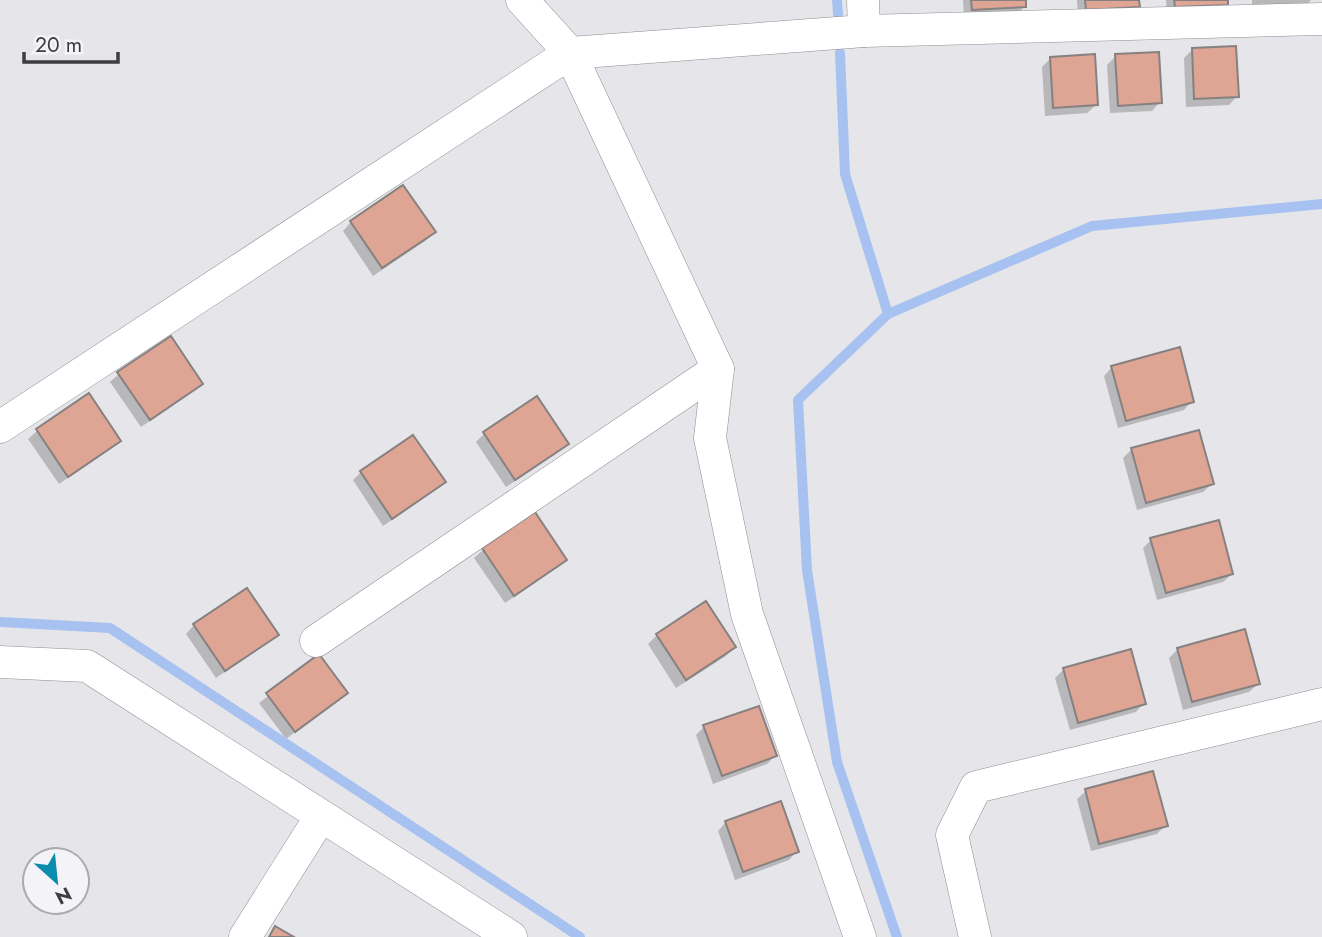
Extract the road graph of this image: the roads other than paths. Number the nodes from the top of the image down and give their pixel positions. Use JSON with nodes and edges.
{"nodes":[{"id":1,"x":522,"y":0,"type":"edge"},
{"id":2,"x":863,"y":0,"type":"edge"},
{"id":3,"x":1322,"y":19,"type":"edge"},
{"id":4,"x":864,"y":32,"type":"junction"},
{"id":5,"x":570,"y":52,"type":"junction"},
{"id":6,"x":718,"y":369,"type":"junction"},
{"id":7,"x":0,"y":427,"type":"edge"},
{"id":8,"x":316,"y":642,"type":"dead end"},
{"id":9,"x":0,"y":662,"type":"edge"},
{"id":10,"x":1322,"y":704,"type":"edge"},
{"id":11,"x":321,"y":816,"type":"junction"},
{"id":12,"x":245,"y":937,"type":"edge"},
{"id":13,"x":511,"y":937,"type":"edge"},
{"id":14,"x":860,"y":937,"type":"edge"},
{"id":15,"x":975,"y":937,"type":"edge"}],
"edges":[{"from":1,"to":5,"type":"street"},
{"from":2,"to":4,"type":"street"},
{"from":3,"to":4,"type":"street"},
{"from":4,"to":5,"type":"street"},
{"from":5,"to":6,"type":"street"},
{"from":5,"to":7,"type":"street"},
{"from":6,"to":8,"type":"street"},
{"from":6,"to":14,"type":"street"},
{"from":9,"to":11,"type":"street"},
{"from":10,"to":15,"type":"street"},
{"from":11,"to":12,"type":"street"},
{"from":11,"to":13,"type":"street"}]}
